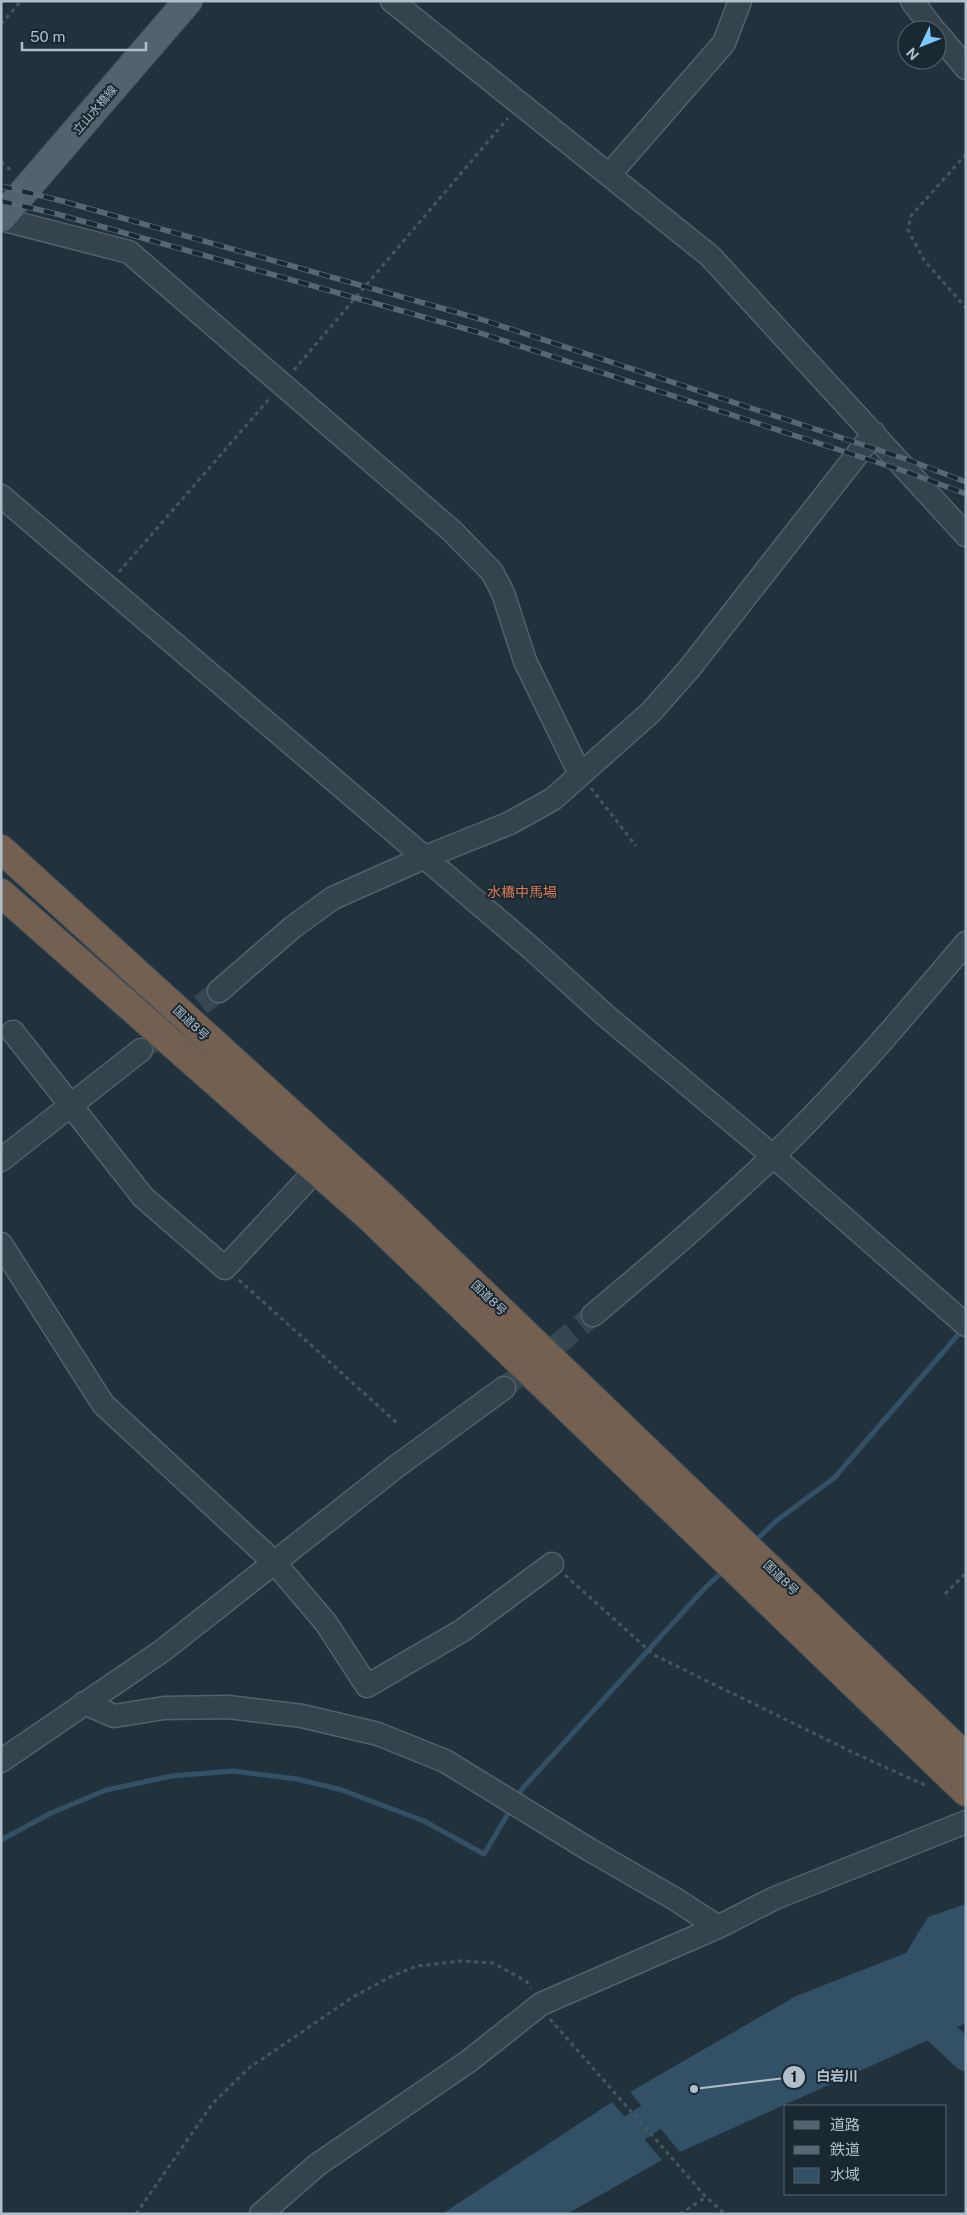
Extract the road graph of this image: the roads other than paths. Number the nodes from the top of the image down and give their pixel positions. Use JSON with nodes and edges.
{"nodes":[{"id":1,"x":188,"y":1,"type":"edge"},
{"id":2,"x":392,"y":1,"type":"edge"},
{"id":3,"x":740,"y":1,"type":"edge"},
{"id":4,"x":912,"y":1,"type":"edge"},
{"id":5,"x":926,"y":20,"type":"edge"},
{"id":6,"x":947,"y":45,"type":"edge"},
{"id":7,"x":966,"y":68,"type":"edge"},
{"id":8,"x":610,"y":175,"type":"junction"},
{"id":9,"x":1,"y":218,"type":"edge"},
{"id":10,"x":874,"y":433,"type":"junction"},
{"id":11,"x":1,"y":496,"type":"edge"},
{"id":12,"x":966,"y":534,"type":"edge"},
{"id":13,"x":580,"y":774,"type":"junction"},
{"id":14,"x":1,"y":849,"type":"edge"},
{"id":15,"x":423,"y":858,"type":"junction"},
{"id":16,"x":1,"y":893,"type":"edge"},
{"id":17,"x":966,"y":943,"type":"edge"},
{"id":18,"x":219,"y":991,"type":"tunnel mouth"},
{"id":19,"x":13,"y":1032,"type":"dead end"},
{"id":20,"x":141,"y":1050,"type":"tunnel mouth"},
{"id":21,"x":72,"y":1106,"type":"junction"},
{"id":22,"x":773,"y":1156,"type":"junction"},
{"id":23,"x":1,"y":1160,"type":"edge"},
{"id":24,"x":316,"y":1170,"type":"junction"},
{"id":25,"x":1,"y":1244,"type":"edge"},
{"id":26,"x":593,"y":1315,"type":"tunnel mouth"},
{"id":27,"x":966,"y":1325,"type":"edge"},
{"id":28,"x":504,"y":1388,"type":"tunnel mouth"},
{"id":29,"x":276,"y":1563,"type":"junction"},
{"id":30,"x":552,"y":1564,"type":"road end"},
{"id":31,"x":84,"y":1704,"type":"junction"},
{"id":32,"x":1,"y":1761,"type":"edge"},
{"id":33,"x":959,"y":1774,"type":"edge"},
{"id":34,"x":966,"y":1822,"type":"edge"},
{"id":35,"x":718,"y":1927,"type":"junction"},
{"id":36,"x":261,"y":2214,"type":"edge"}],
"edges":[{"from":1,"to":9,"type":"main road","name":"立山水橋線"},
{"from":2,"to":8,"type":"street"},
{"from":3,"to":8,"type":"street"},
{"from":4,"to":5,"type":"street"},
{"from":6,"to":7,"type":"street"},
{"from":8,"to":10,"type":"street"},
{"from":9,"to":13,"type":"street"},
{"from":10,"to":12,"type":"street"},
{"from":10,"to":13,"type":"street"},
{"from":11,"to":15,"type":"street"},
{"from":13,"to":15,"type":"street"},
{"from":14,"to":33,"type":"highway","name":"国道8号"},
{"from":15,"to":18,"type":"street"},
{"from":15,"to":22,"type":"street"},
{"from":16,"to":24,"type":"highway","name":"国道8号"},
{"from":17,"to":22,"type":"street"},
{"from":19,"to":21,"type":"street"},
{"from":20,"to":21,"type":"street"},
{"from":21,"to":23,"type":"street"},
{"from":21,"to":24,"type":"street"},
{"from":22,"to":26,"type":"street"},
{"from":22,"to":27,"type":"street"},
{"from":24,"to":33,"type":"highway","name":"国道8号"},
{"from":25,"to":29,"type":"street"},
{"from":28,"to":29,"type":"street"},
{"from":29,"to":30,"type":"street"},
{"from":29,"to":31,"type":"street"},
{"from":31,"to":32,"type":"street"},
{"from":31,"to":35,"type":"street"},
{"from":34,"to":35,"type":"street"},
{"from":35,"to":36,"type":"street"}]}
